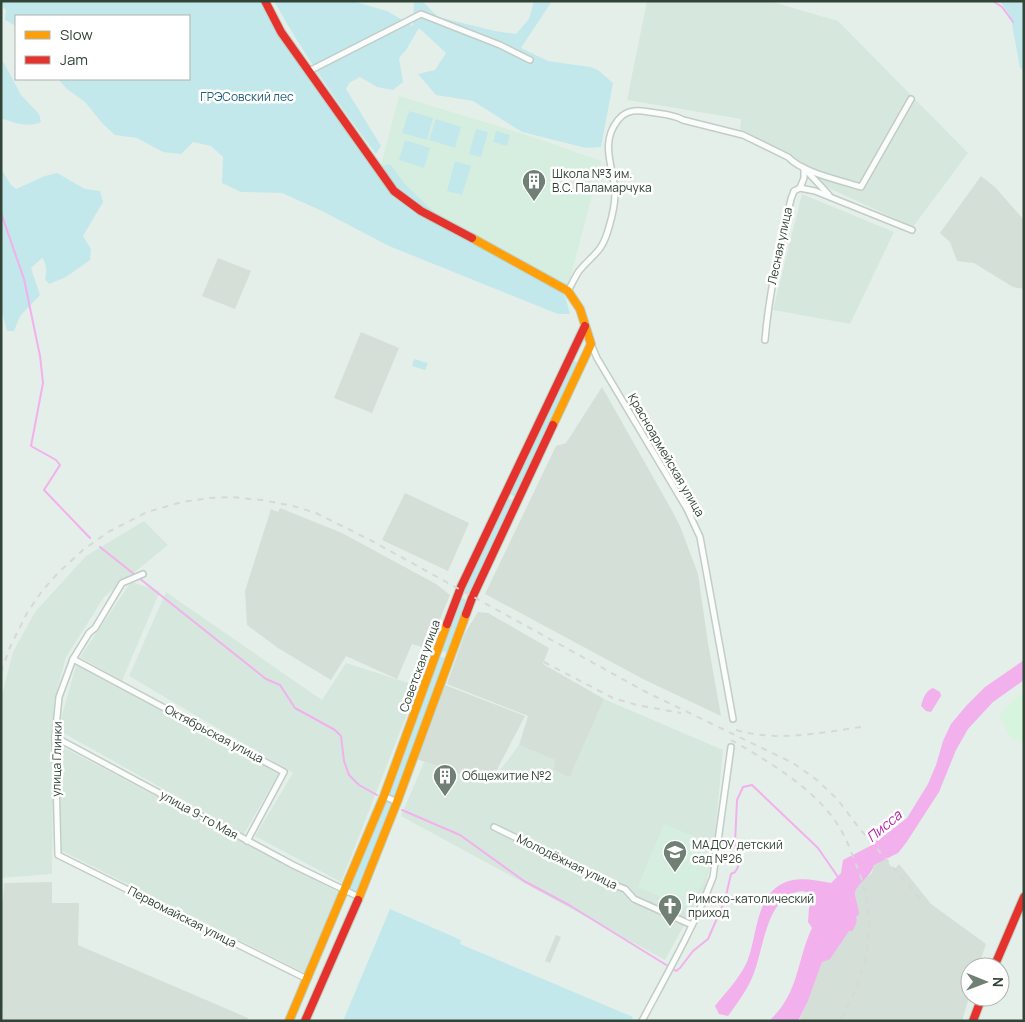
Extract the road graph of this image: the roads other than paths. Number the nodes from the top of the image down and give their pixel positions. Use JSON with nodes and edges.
{"nodes":[{"id":1,"x":265,"y":1,"type":"edge"},
{"id":2,"x":530,"y":60,"type":"dead end"},
{"id":3,"x":309,"y":71,"type":"junction"},
{"id":4,"x":911,"y":100,"type":"dead end"},
{"id":5,"x":804,"y":168,"type":"junction"},
{"id":6,"x":800,"y":188,"type":"junction"},
{"id":7,"x":831,"y":197,"type":"junction"},
{"id":8,"x":912,"y":230,"type":"dead end"},
{"id":9,"x":568,"y":291,"type":"junction"},
{"id":10,"x":585,"y":326,"type":"junction"},
{"id":11,"x":765,"y":340,"type":"dead end"},
{"id":12,"x":591,"y":344,"type":"junction"},
{"id":13,"x":144,"y":574,"type":"dead end"},
{"id":14,"x":437,"y":653,"type":"junction"},
{"id":15,"x":450,"y":657,"type":"junction"},
{"id":16,"x":73,"y":659,"type":"junction"},
{"id":17,"x":733,"y":719,"type":"dead end"},
{"id":18,"x":55,"y":737,"type":"junction"},
{"id":19,"x":731,"y":747,"type":"dead end"},
{"id":20,"x":384,"y":796,"type":"junction"},
{"id":21,"x":397,"y":802,"type":"junction"},
{"id":22,"x":494,"y":827,"type":"dead end"},
{"id":23,"x":247,"y":841,"type":"junction"},
{"id":24,"x":58,"y":854,"type":"joint"},
{"id":25,"x":345,"y":890,"type":"junction"},
{"id":26,"x":359,"y":897,"type":"junction"},
{"id":27,"x":1024,"y":898,"type":"edge"},
{"id":28,"x":692,"y":926,"type":"junction"},
{"id":29,"x":998,"y":957,"type":"edge"},
{"id":30,"x":307,"y":979,"type":"junction"},
{"id":31,"x":978,"y":1007,"type":"edge"},
{"id":32,"x":289,"y":1021,"type":"edge"},
{"id":33,"x":305,"y":1021,"type":"edge"},
{"id":34,"x":642,"y":1021,"type":"edge"},
{"id":35,"x":973,"y":1021,"type":"edge"}],
"edges":[{"from":1,"to":3,"type":"main road"},
{"from":2,"to":3,"type":"street"},
{"from":3,"to":9,"type":"main road"},
{"from":4,"to":5,"type":"street"},
{"from":5,"to":6,"type":"street","name":"Лесная улица"},
{"from":5,"to":7,"type":"street"},
{"from":5,"to":9,"type":"street"},
{"from":6,"to":7,"type":"street"},
{"from":6,"to":11,"type":"street","name":"Лесная улица"},
{"from":7,"to":8,"type":"street"},
{"from":9,"to":10,"type":"main road","name":"Красноармейская улица"},
{"from":10,"to":12,"type":"main road","name":"Красноармейская улица"},
{"from":10,"to":14,"type":"main road","name":"Советская улица"},
{"from":12,"to":15,"type":"main road","name":"Советская улица"},
{"from":12,"to":17,"type":"street","name":"Красноармейская улица"},
{"from":13,"to":16,"type":"street","name":"улица Глинки"},
{"from":14,"to":15,"type":"street"},
{"from":14,"to":20,"type":"main road","name":"Советская улица"},
{"from":15,"to":21,"type":"main road","name":"Советская улица"},
{"from":16,"to":18,"type":"street","name":"улица Глинки"},
{"from":16,"to":23,"type":"street","name":"Октябрьская улица"},
{"from":18,"to":23,"type":"street","name":"улица 9-го Мая"},
{"from":18,"to":24,"type":"street","name":"улица Глинки"},
{"from":19,"to":28,"type":"street"},
{"from":20,"to":21,"type":"street"},
{"from":20,"to":25,"type":"main road","name":"Советская улица"},
{"from":21,"to":26,"type":"main road","name":"Советская улица"},
{"from":22,"to":28,"type":"street","name":"Молодёжная улица"},
{"from":23,"to":25,"type":"street","name":"улица 9-го Мая"},
{"from":24,"to":30,"type":"street","name":"Первомайская улица"},
{"from":25,"to":26,"type":"street","name":"улица 9-го Мая"},
{"from":25,"to":30,"type":"main road","name":"Советская улица"},
{"from":26,"to":33,"type":"main road","name":"Советская улица"},
{"from":27,"to":29,"type":"main road"},
{"from":28,"to":34,"type":"street"},
{"from":30,"to":32,"type":"main road","name":"Советская улица"},
{"from":31,"to":35,"type":"main road"}]}
